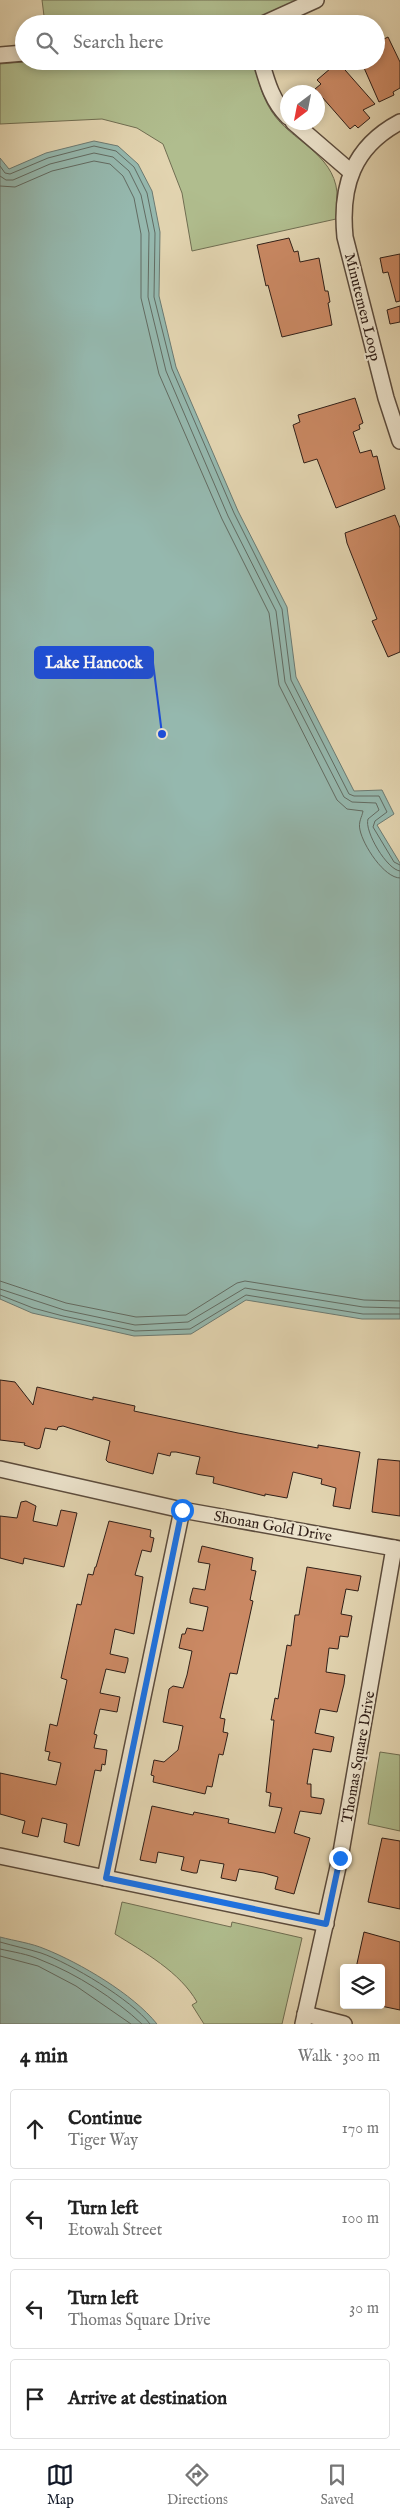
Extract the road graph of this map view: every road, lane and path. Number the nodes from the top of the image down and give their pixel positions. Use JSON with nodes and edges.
{"nodes":[{"id":1,"x":316,"y":0,"type":"edge"},
{"id":2,"x":283,"y":15,"type":"edge"},
{"id":3,"x":15,"y":54,"type":"edge"},
{"id":4,"x":0,"y":55,"type":"edge"},
{"id":5,"x":264,"y":70,"type":"edge"},
{"id":6,"x":280,"y":108,"type":"edge"},
{"id":7,"x":400,"y":122,"type":"edge"},
{"id":8,"x":302,"y":130,"type":"edge"},
{"id":9,"x":351,"y":172,"type":"junction"},
{"id":10,"x":400,"y":441,"type":"edge"},
{"id":11,"x":0,"y":1469,"type":"edge"},
{"id":12,"x":182,"y":1510,"type":"junction"},
{"id":13,"x":397,"y":1549,"type":"edge"},
{"id":14,"x":0,"y":1856,"type":"edge"},
{"id":15,"x":106,"y":1878,"type":"junction"},
{"id":16,"x":326,"y":1924,"type":"junction"},
{"id":17,"x":304,"y":2019,"type":"edge"},
{"id":18,"x":344,"y":2024,"type":"edge"}],
"edges":[{"from":1,"to":2,"type":"street"},
{"from":3,"to":4,"type":"street"},
{"from":5,"to":6,"type":"street"},
{"from":7,"to":9,"type":"street","name":"Minutemen Loop"},
{"from":8,"to":9,"type":"street"},
{"from":9,"to":10,"type":"street","name":"Minutemen Loop"},
{"from":11,"to":12,"type":"street","name":"Shonan Gold Drive"},
{"from":12,"to":13,"type":"street","name":"Shonan Gold Drive"},
{"from":12,"to":15,"type":"street"},
{"from":13,"to":16,"type":"street","name":"Thomas Square Drive"},
{"from":14,"to":15,"type":"street"},
{"from":15,"to":16,"type":"street"},
{"from":16,"to":17,"type":"street","name":"Thomas Square Drive"},
{"from":17,"to":18,"type":"street"}]}
